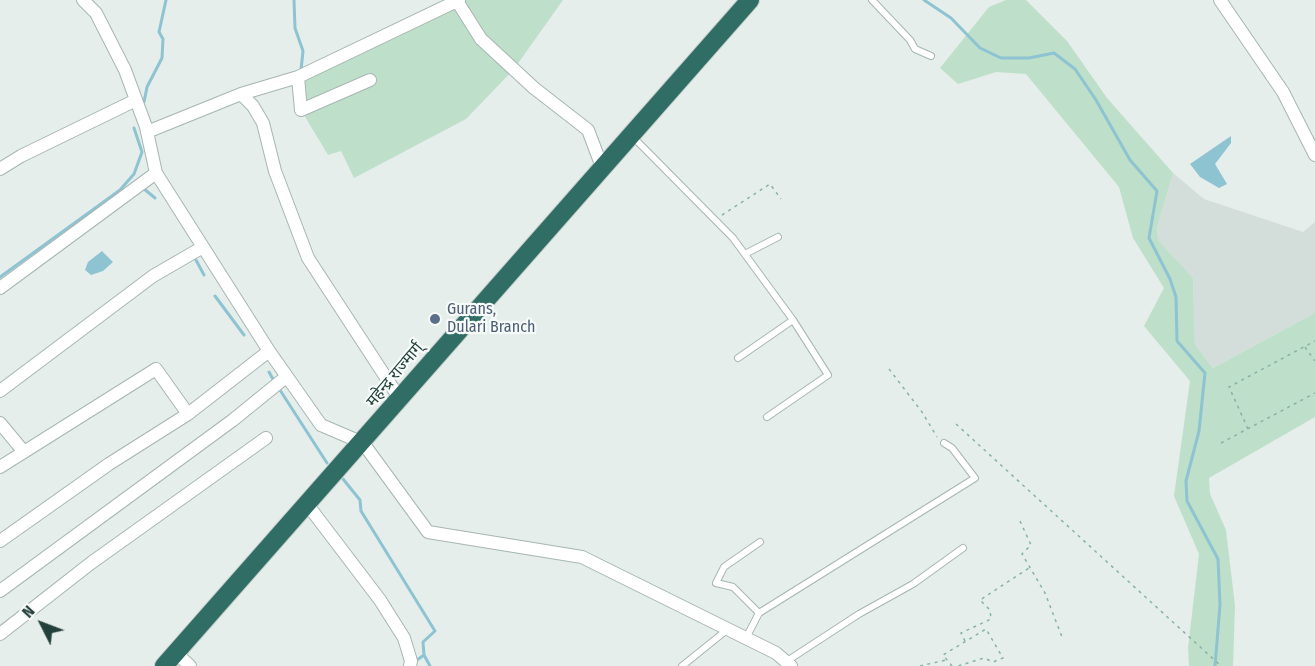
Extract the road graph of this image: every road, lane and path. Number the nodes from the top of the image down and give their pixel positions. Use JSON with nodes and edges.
{"nodes":[{"id":1,"x":83,"y":0,"type":"edge"},
{"id":2,"x":750,"y":0,"type":"edge"},
{"id":3,"x":872,"y":0,"type":"edge"},
{"id":4,"x":1220,"y":0,"type":"edge"},
{"id":5,"x":458,"y":1,"type":"edge"},
{"id":6,"x":931,"y":56,"type":"dead end"},
{"id":7,"x":298,"y":77,"type":"junction"},
{"id":8,"x":370,"y":80,"type":"dead end"},
{"id":9,"x":242,"y":94,"type":"junction"},
{"id":10,"x":136,"y":100,"type":"junction"},
{"id":11,"x":147,"y":132,"type":"junction"},
{"id":12,"x":630,"y":135,"type":"junction"},
{"id":13,"x":1315,"y":155,"type":"edge"},
{"id":14,"x":602,"y":167,"type":"junction"},
{"id":15,"x":0,"y":169,"type":"edge"},
{"id":16,"x":156,"y":173,"type":"junction"},
{"id":17,"x":782,"y":200,"type":"dead end"},
{"id":18,"x":714,"y":219,"type":"junction"},
{"id":19,"x":778,"y":237,"type":"dead end"},
{"id":20,"x":203,"y":247,"type":"junction"},
{"id":21,"x":745,"y":254,"type":"junction"},
{"id":22,"x":0,"y":288,"type":"edge"},
{"id":23,"x":793,"y":320,"type":"junction"},
{"id":24,"x":1315,"y":341,"type":"edge"},
{"id":25,"x":1305,"y":346,"type":"junction"},
{"id":26,"x":269,"y":351,"type":"junction"},
{"id":27,"x":738,"y":358,"type":"dead end"},
{"id":28,"x":1315,"y":362,"type":"edge"},
{"id":29,"x":889,"y":369,"type":"dead end"},
{"id":30,"x":286,"y":377,"type":"junction"},
{"id":31,"x":0,"y":391,"type":"edge"},
{"id":32,"x":1315,"y":393,"type":"edge"},
{"id":33,"x":400,"y":399,"type":"junction"},
{"id":34,"x":188,"y":414,"type":"junction"},
{"id":35,"x":768,"y":417,"type":"dead end"},
{"id":36,"x":0,"y":423,"type":"edge"},
{"id":37,"x":956,"y":424,"type":"dead end"},
{"id":38,"x":1248,"y":429,"type":"junction"},
{"id":39,"x":266,"y":438,"type":"dead end"},
{"id":40,"x":363,"y":443,"type":"junction"},
{"id":41,"x":944,"y":443,"type":"joint"},
{"id":42,"x":1221,"y":443,"type":"dead end"},
{"id":43,"x":24,"y":452,"type":"junction"},
{"id":44,"x":0,"y":467,"type":"edge"},
{"id":45,"x":307,"y":504,"type":"junction"},
{"id":46,"x":1020,"y":520,"type":"dead end"},
{"id":47,"x":0,"y":541,"type":"edge"},
{"id":48,"x":760,"y":542,"type":"dead end"},
{"id":49,"x":963,"y":549,"type":"dead end"},
{"id":50,"x":1029,"y":568,"type":"junction"},
{"id":51,"x":0,"y":591,"type":"edge"},
{"id":52,"x":759,"y":613,"type":"junction"},
{"id":53,"x":728,"y":629,"type":"junction"},
{"id":54,"x":0,"y":634,"type":"edge"},
{"id":55,"x":1062,"y":637,"type":"dead end"},
{"id":56,"x":746,"y":638,"type":"junction"},
{"id":57,"x":965,"y":641,"type":"junction"},
{"id":58,"x":170,"y":660,"type":"edge"},
{"id":59,"x":947,"y":660,"type":"junction"},
{"id":60,"x":789,"y":663,"type":"edge"},
{"id":61,"x":190,"y":666,"type":"edge"},
{"id":62,"x":410,"y":666,"type":"edge"},
{"id":63,"x":682,"y":666,"type":"edge"},
{"id":64,"x":920,"y":666,"type":"edge"},
{"id":65,"x":952,"y":666,"type":"edge"},
{"id":66,"x":958,"y":666,"type":"edge"},
{"id":67,"x":1221,"y":666,"type":"edge"}],
"edges":[{"from":1,"to":10,"type":"street"},
{"from":2,"to":12,"type":"highway","name":"महेन्द्र राज्मार्ग्"},
{"from":3,"to":6,"type":"lane"},
{"from":4,"to":13,"type":"street"},
{"from":5,"to":7,"type":"street"},
{"from":5,"to":14,"type":"street"},
{"from":7,"to":8,"type":"street"},
{"from":7,"to":9,"type":"street"},
{"from":9,"to":11,"type":"street"},
{"from":9,"to":33,"type":"street"},
{"from":10,"to":11,"type":"street"},
{"from":10,"to":15,"type":"street"},
{"from":11,"to":16,"type":"street"},
{"from":12,"to":14,"type":"highway","name":"महेन्द्र राज्मार्ग्"},
{"from":12,"to":18,"type":"lane"},
{"from":14,"to":33,"type":"highway","name":"महेन्द्र राज्मार्ग्"},
{"from":16,"to":20,"type":"street"},
{"from":16,"to":22,"type":"street"},
{"from":17,"to":18,"type":"path"},
{"from":18,"to":21,"type":"lane"},
{"from":19,"to":21,"type":"lane"},
{"from":20,"to":26,"type":"street"},
{"from":20,"to":31,"type":"street"},
{"from":21,"to":23,"type":"lane"},
{"from":23,"to":27,"type":"lane"},
{"from":23,"to":35,"type":"lane"},
{"from":24,"to":25,"type":"path"},
{"from":25,"to":28,"type":"path"},
{"from":25,"to":38,"type":"path"},
{"from":26,"to":30,"type":"street"},
{"from":26,"to":34,"type":"street"},
{"from":29,"to":41,"type":"path"},
{"from":30,"to":40,"type":"street"},
{"from":30,"to":51,"type":"street"},
{"from":32,"to":38,"type":"path"},
{"from":33,"to":40,"type":"highway","name":"महेन्द्र राज्मार्ग्"},
{"from":34,"to":43,"type":"street"},
{"from":34,"to":47,"type":"street"},
{"from":36,"to":43,"type":"street"},
{"from":37,"to":67,"type":"path"},
{"from":38,"to":42,"type":"path"},
{"from":39,"to":54,"type":"street"},
{"from":40,"to":45,"type":"highway","name":"महेन्द्र राज्मार्ग्"},
{"from":40,"to":53,"type":"street"},
{"from":41,"to":52,"type":"lane"},
{"from":43,"to":44,"type":"street"},
{"from":45,"to":58,"type":"highway","name":"महेन्द्र राज्मार्ग्"},
{"from":45,"to":62,"type":"street"},
{"from":46,"to":50,"type":"path"},
{"from":48,"to":52,"type":"lane"},
{"from":49,"to":60,"type":"lane"},
{"from":50,"to":55,"type":"path"},
{"from":50,"to":57,"type":"path"},
{"from":52,"to":56,"type":"lane"},
{"from":53,"to":56,"type":"street"},
{"from":53,"to":63,"type":"lane"},
{"from":56,"to":60,"type":"street"},
{"from":57,"to":59,"type":"path"},
{"from":57,"to":66,"type":"path"},
{"from":58,"to":61,"type":"street"},
{"from":59,"to":64,"type":"path"},
{"from":59,"to":65,"type":"path"}]}
